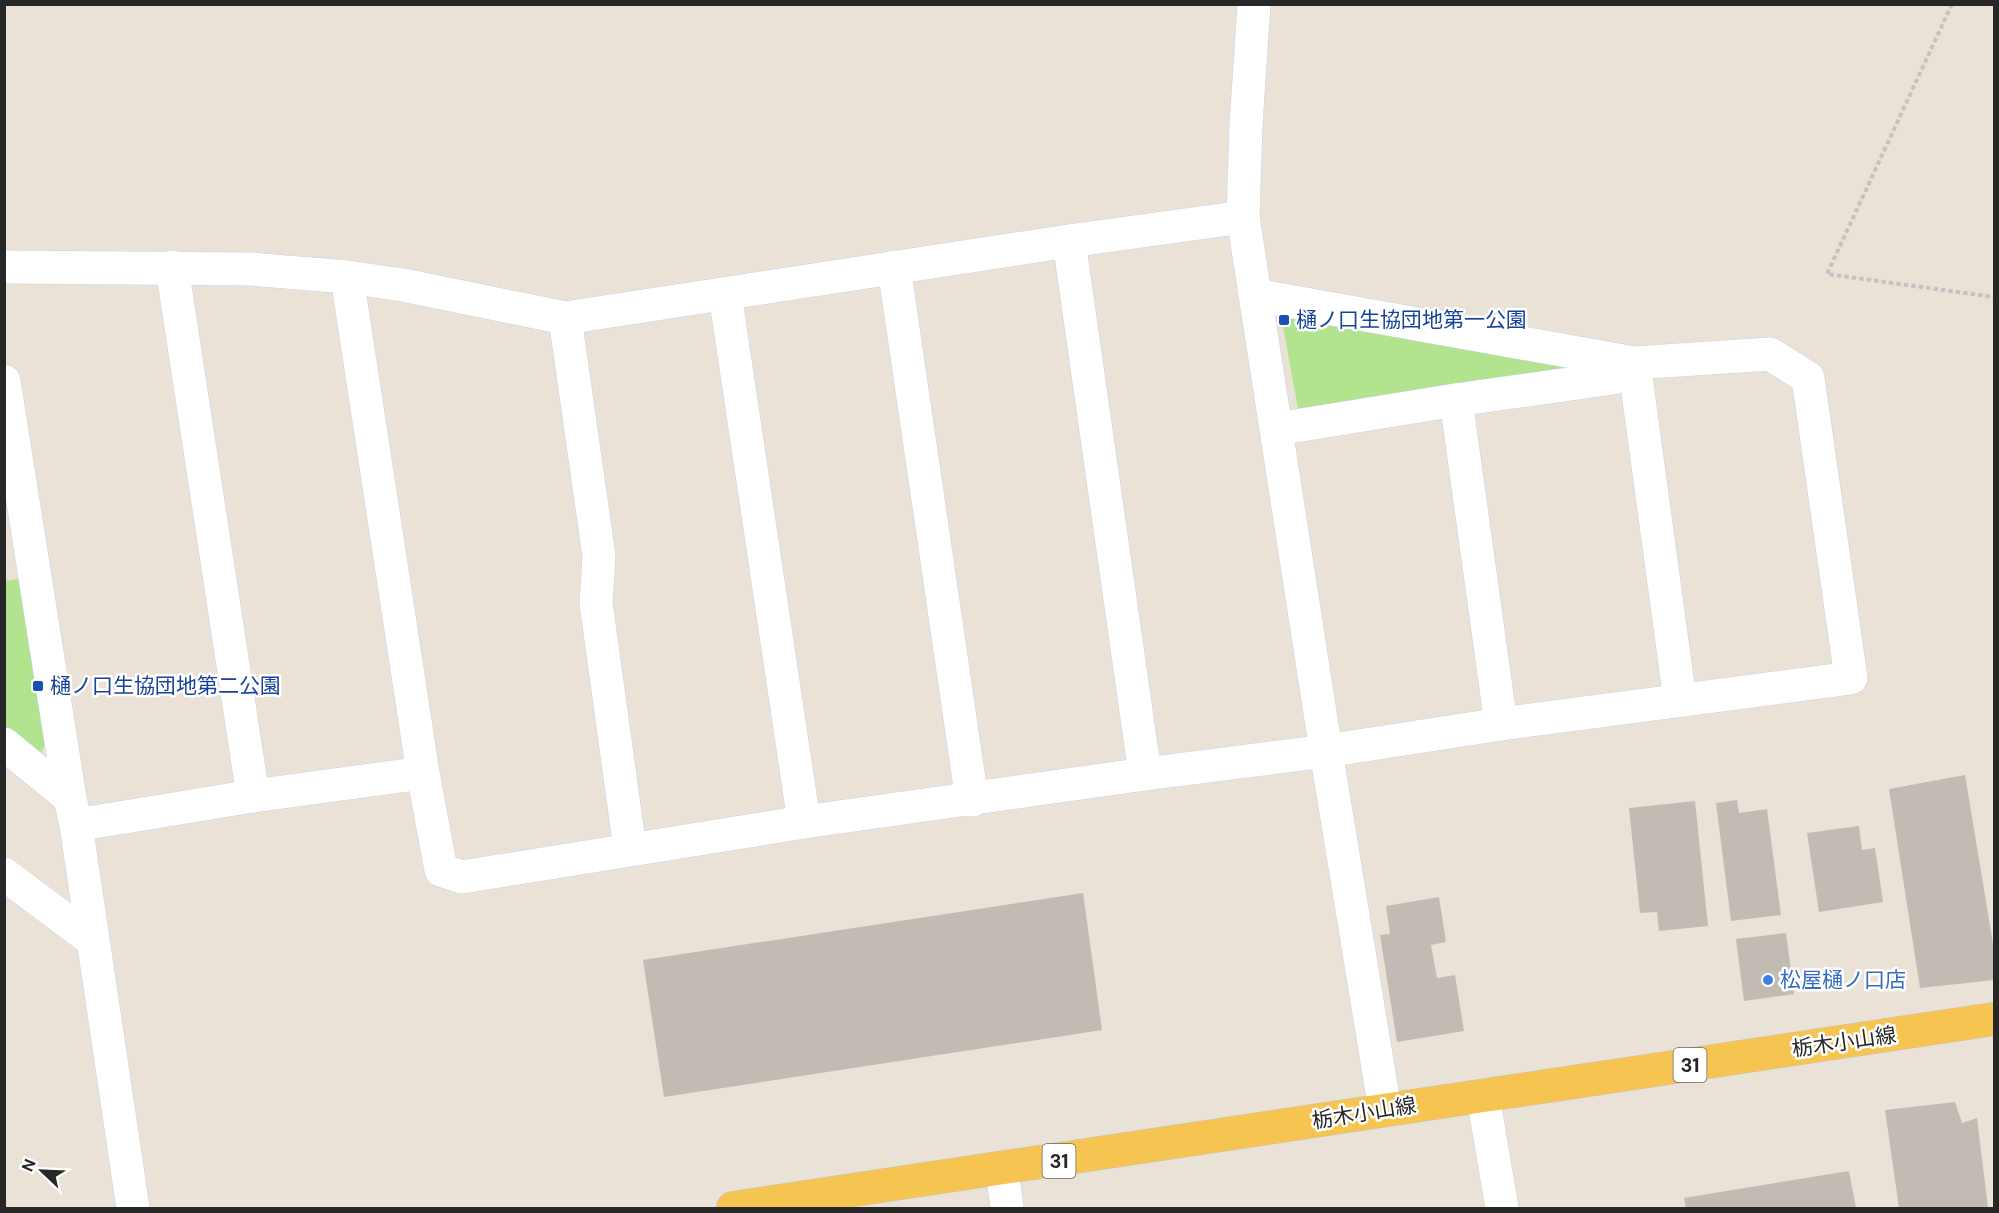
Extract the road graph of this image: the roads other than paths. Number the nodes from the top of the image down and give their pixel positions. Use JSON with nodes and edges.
{"nodes":[{"id":1,"x":1254,"y":4,"type":"edge"},
{"id":2,"x":1243,"y":217,"type":"junction"},
{"id":3,"x":1069,"y":240,"type":"junction"},
{"id":4,"x":4,"y":267,"type":"edge"},
{"id":5,"x":172,"y":267,"type":"junction"},
{"id":6,"x":894,"y":267,"type":"junction"},
{"id":7,"x":347,"y":277,"type":"junction"},
{"id":8,"x":725,"y":294,"type":"junction"},
{"id":9,"x":1256,"y":295,"type":"junction"},
{"id":10,"x":565,"y":318,"type":"junction"},
{"id":11,"x":1634,"y":363,"type":"junction"},
{"id":12,"x":4,"y":381,"type":"edge"},
{"id":13,"x":1456,"y":399,"type":"junction"},
{"id":14,"x":1277,"y":429,"type":"junction"},
{"id":15,"x":1680,"y":700,"type":"junction"},
{"id":16,"x":1501,"y":724,"type":"junction"},
{"id":17,"x":4,"y":744,"type":"edge"},
{"id":18,"x":1326,"y":751,"type":"junction"},
{"id":19,"x":423,"y":773,"type":"junction"},
{"id":20,"x":1145,"y":774,"type":"junction"},
{"id":21,"x":253,"y":796,"type":"junction"},
{"id":22,"x":972,"y":800,"type":"junction"},
{"id":23,"x":73,"y":812,"type":"junction"},
{"id":24,"x":804,"y":822,"type":"junction"},
{"id":25,"x":630,"y":849,"type":"junction"},
{"id":26,"x":4,"y":874,"type":"edge"},
{"id":27,"x":92,"y":940,"type":"junction"},
{"id":28,"x":1995,"y":1019,"type":"edge"},
{"id":29,"x":1483,"y":1096,"type":"junction"},
{"id":30,"x":1385,"y":1110,"type":"junction"},
{"id":31,"x":1002,"y":1169,"type":"junction"},
{"id":32,"x":133,"y":1209,"type":"edge"},
{"id":33,"x":733,"y":1209,"type":"edge"},
{"id":34,"x":1007,"y":1209,"type":"edge"},
{"id":35,"x":1502,"y":1209,"type":"edge"}],
"edges":[{"from":1,"to":2,"type":"street"},
{"from":2,"to":3,"type":"street"},
{"from":2,"to":9,"type":"street"},
{"from":3,"to":6,"type":"street"},
{"from":3,"to":20,"type":"street"},
{"from":4,"to":5,"type":"street"},
{"from":5,"to":7,"type":"street"},
{"from":5,"to":21,"type":"street"},
{"from":6,"to":8,"type":"street"},
{"from":6,"to":22,"type":"street"},
{"from":7,"to":10,"type":"street"},
{"from":7,"to":19,"type":"street"},
{"from":8,"to":10,"type":"street"},
{"from":8,"to":24,"type":"street"},
{"from":9,"to":11,"type":"street"},
{"from":9,"to":14,"type":"street"},
{"from":10,"to":25,"type":"street"},
{"from":11,"to":13,"type":"street"},
{"from":11,"to":15,"type":"street"},
{"from":11,"to":15,"type":"street"},
{"from":12,"to":23,"type":"street"},
{"from":13,"to":14,"type":"street"},
{"from":13,"to":16,"type":"street"},
{"from":14,"to":18,"type":"street"},
{"from":15,"to":16,"type":"street"},
{"from":16,"to":18,"type":"street"},
{"from":17,"to":23,"type":"street"},
{"from":18,"to":20,"type":"street"},
{"from":18,"to":30,"type":"street"},
{"from":19,"to":21,"type":"street"},
{"from":19,"to":25,"type":"street"},
{"from":20,"to":22,"type":"street"},
{"from":21,"to":23,"type":"street"},
{"from":22,"to":24,"type":"street"},
{"from":23,"to":27,"type":"street"},
{"from":24,"to":25,"type":"street"},
{"from":26,"to":27,"type":"street"},
{"from":27,"to":32,"type":"street"},
{"from":28,"to":29,"type":"main road","name":"栃木小山線","number":"31"},
{"from":29,"to":30,"type":"main road","name":"栃木小山線","number":"31"},
{"from":29,"to":35,"type":"street"},
{"from":30,"to":31,"type":"main road","name":"栃木小山線","number":"31"},
{"from":31,"to":33,"type":"main road","name":"栃木小山線","number":"31"},
{"from":31,"to":34,"type":"street"}]}
